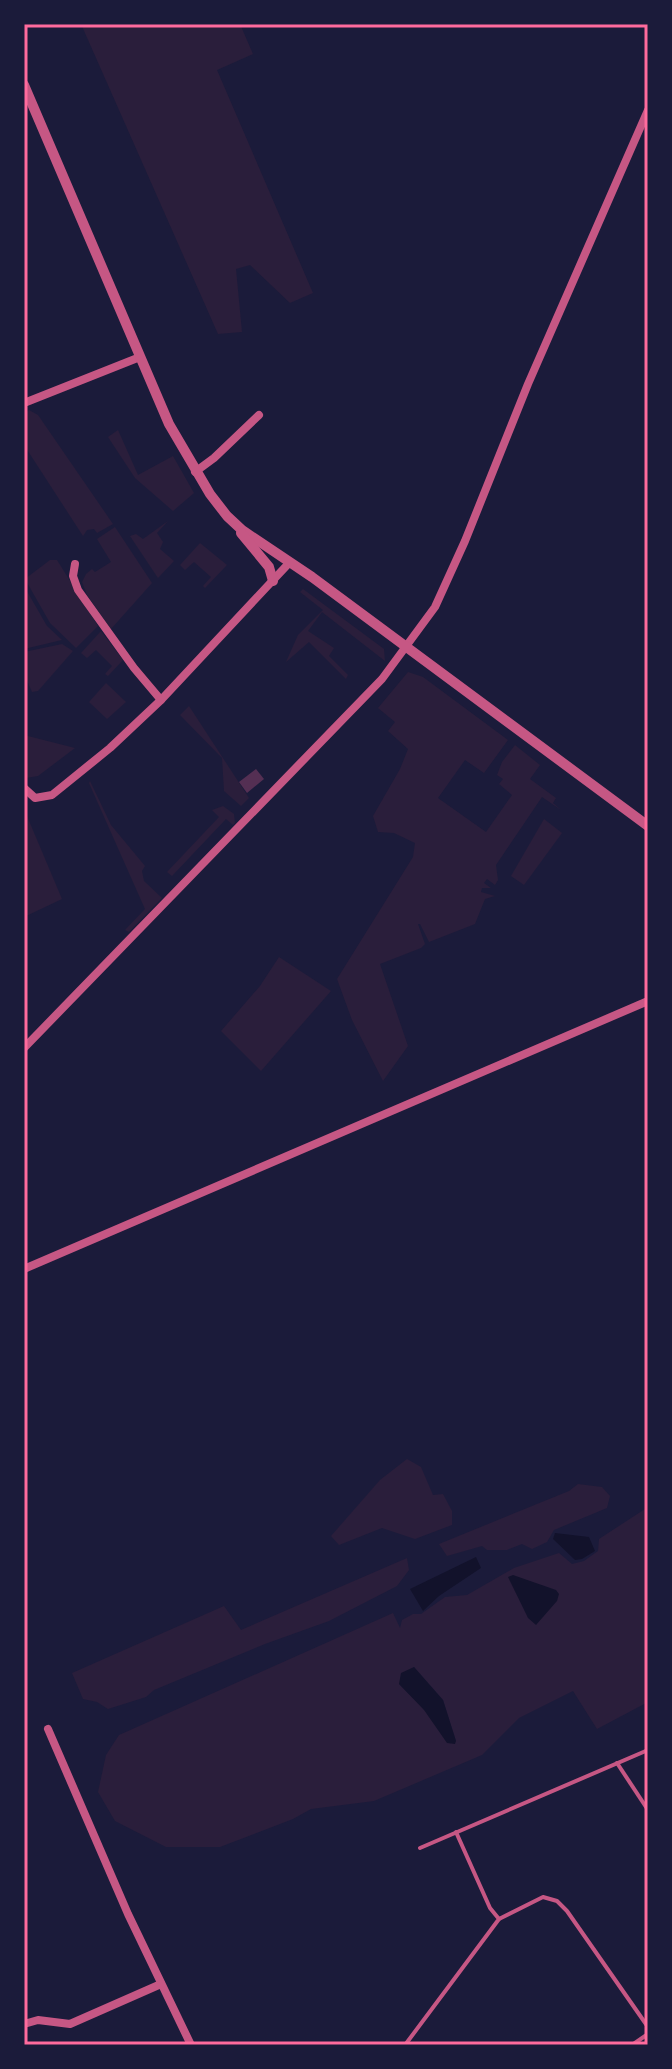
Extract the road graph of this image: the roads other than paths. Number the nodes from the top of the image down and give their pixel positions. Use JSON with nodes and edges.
{"nodes":[{"id":1,"x":24,"y":85,"type":"edge"},
{"id":2,"x":648,"y":110,"type":"edge"},
{"id":3,"x":645,"y":124,"type":"edge"},
{"id":4,"x":140,"y":357,"type":"junction"},
{"id":5,"x":24,"y":403,"type":"edge"},
{"id":6,"x":259,"y":415,"type":"dead end"},
{"id":7,"x":195,"y":472,"type":"junction"},
{"id":8,"x":236,"y":525,"type":"junction"},
{"id":9,"x":290,"y":562,"type":"junction"},
{"id":10,"x":75,"y":564,"type":"dead end"},
{"id":11,"x":273,"y":581,"type":"junction"},
{"id":12,"x":406,"y":648,"type":"junction"},
{"id":13,"x":161,"y":700,"type":"junction"},
{"id":14,"x":24,"y":788,"type":"edge"},
{"id":15,"x":648,"y":826,"type":"edge"},
{"id":16,"x":648,"y":1001,"type":"edge"},
{"id":17,"x":24,"y":1048,"type":"edge"},
{"id":18,"x":24,"y":1269,"type":"edge"},
{"id":19,"x":48,"y":1729,"type":"dead end"},
{"id":20,"x":648,"y":1750,"type":"edge"},
{"id":21,"x":617,"y":1763,"type":"junction"},
{"id":22,"x":648,"y":1810,"type":"edge"},
{"id":23,"x":456,"y":1832,"type":"junction"},
{"id":24,"x":420,"y":1848,"type":"dead end"},
{"id":25,"x":499,"y":1919,"type":"junction"},
{"id":26,"x":161,"y":1984,"type":"junction"},
{"id":27,"x":24,"y":2024,"type":"edge"},
{"id":28,"x":648,"y":2027,"type":"edge"},
{"id":29,"x":648,"y":2034,"type":"edge"},
{"id":30,"x":191,"y":2045,"type":"edge"},
{"id":31,"x":405,"y":2045,"type":"edge"},
{"id":32,"x":632,"y":2045,"type":"edge"}],
"edges":[{"from":1,"to":4,"type":"street"},
{"from":2,"to":3,"type":"street"},
{"from":3,"to":12,"type":"street"},
{"from":4,"to":5,"type":"street"},
{"from":4,"to":7,"type":"street"},
{"from":6,"to":7,"type":"street"},
{"from":7,"to":8,"type":"street"},
{"from":8,"to":9,"type":"street"},
{"from":8,"to":11,"type":"street"},
{"from":9,"to":11,"type":"street"},
{"from":9,"to":12,"type":"street"},
{"from":10,"to":13,"type":"street"},
{"from":11,"to":13,"type":"street"},
{"from":12,"to":15,"type":"street"},
{"from":12,"to":17,"type":"street"},
{"from":13,"to":14,"type":"street"},
{"from":16,"to":18,"type":"street"},
{"from":19,"to":26,"type":"street"},
{"from":20,"to":21,"type":"lane"},
{"from":21,"to":22,"type":"lane"},
{"from":21,"to":23,"type":"lane"},
{"from":23,"to":24,"type":"lane"},
{"from":23,"to":25,"type":"lane"},
{"from":25,"to":28,"type":"lane"},
{"from":25,"to":31,"type":"lane"},
{"from":26,"to":27,"type":"street"},
{"from":26,"to":30,"type":"street"},
{"from":29,"to":32,"type":"lane"}]}
